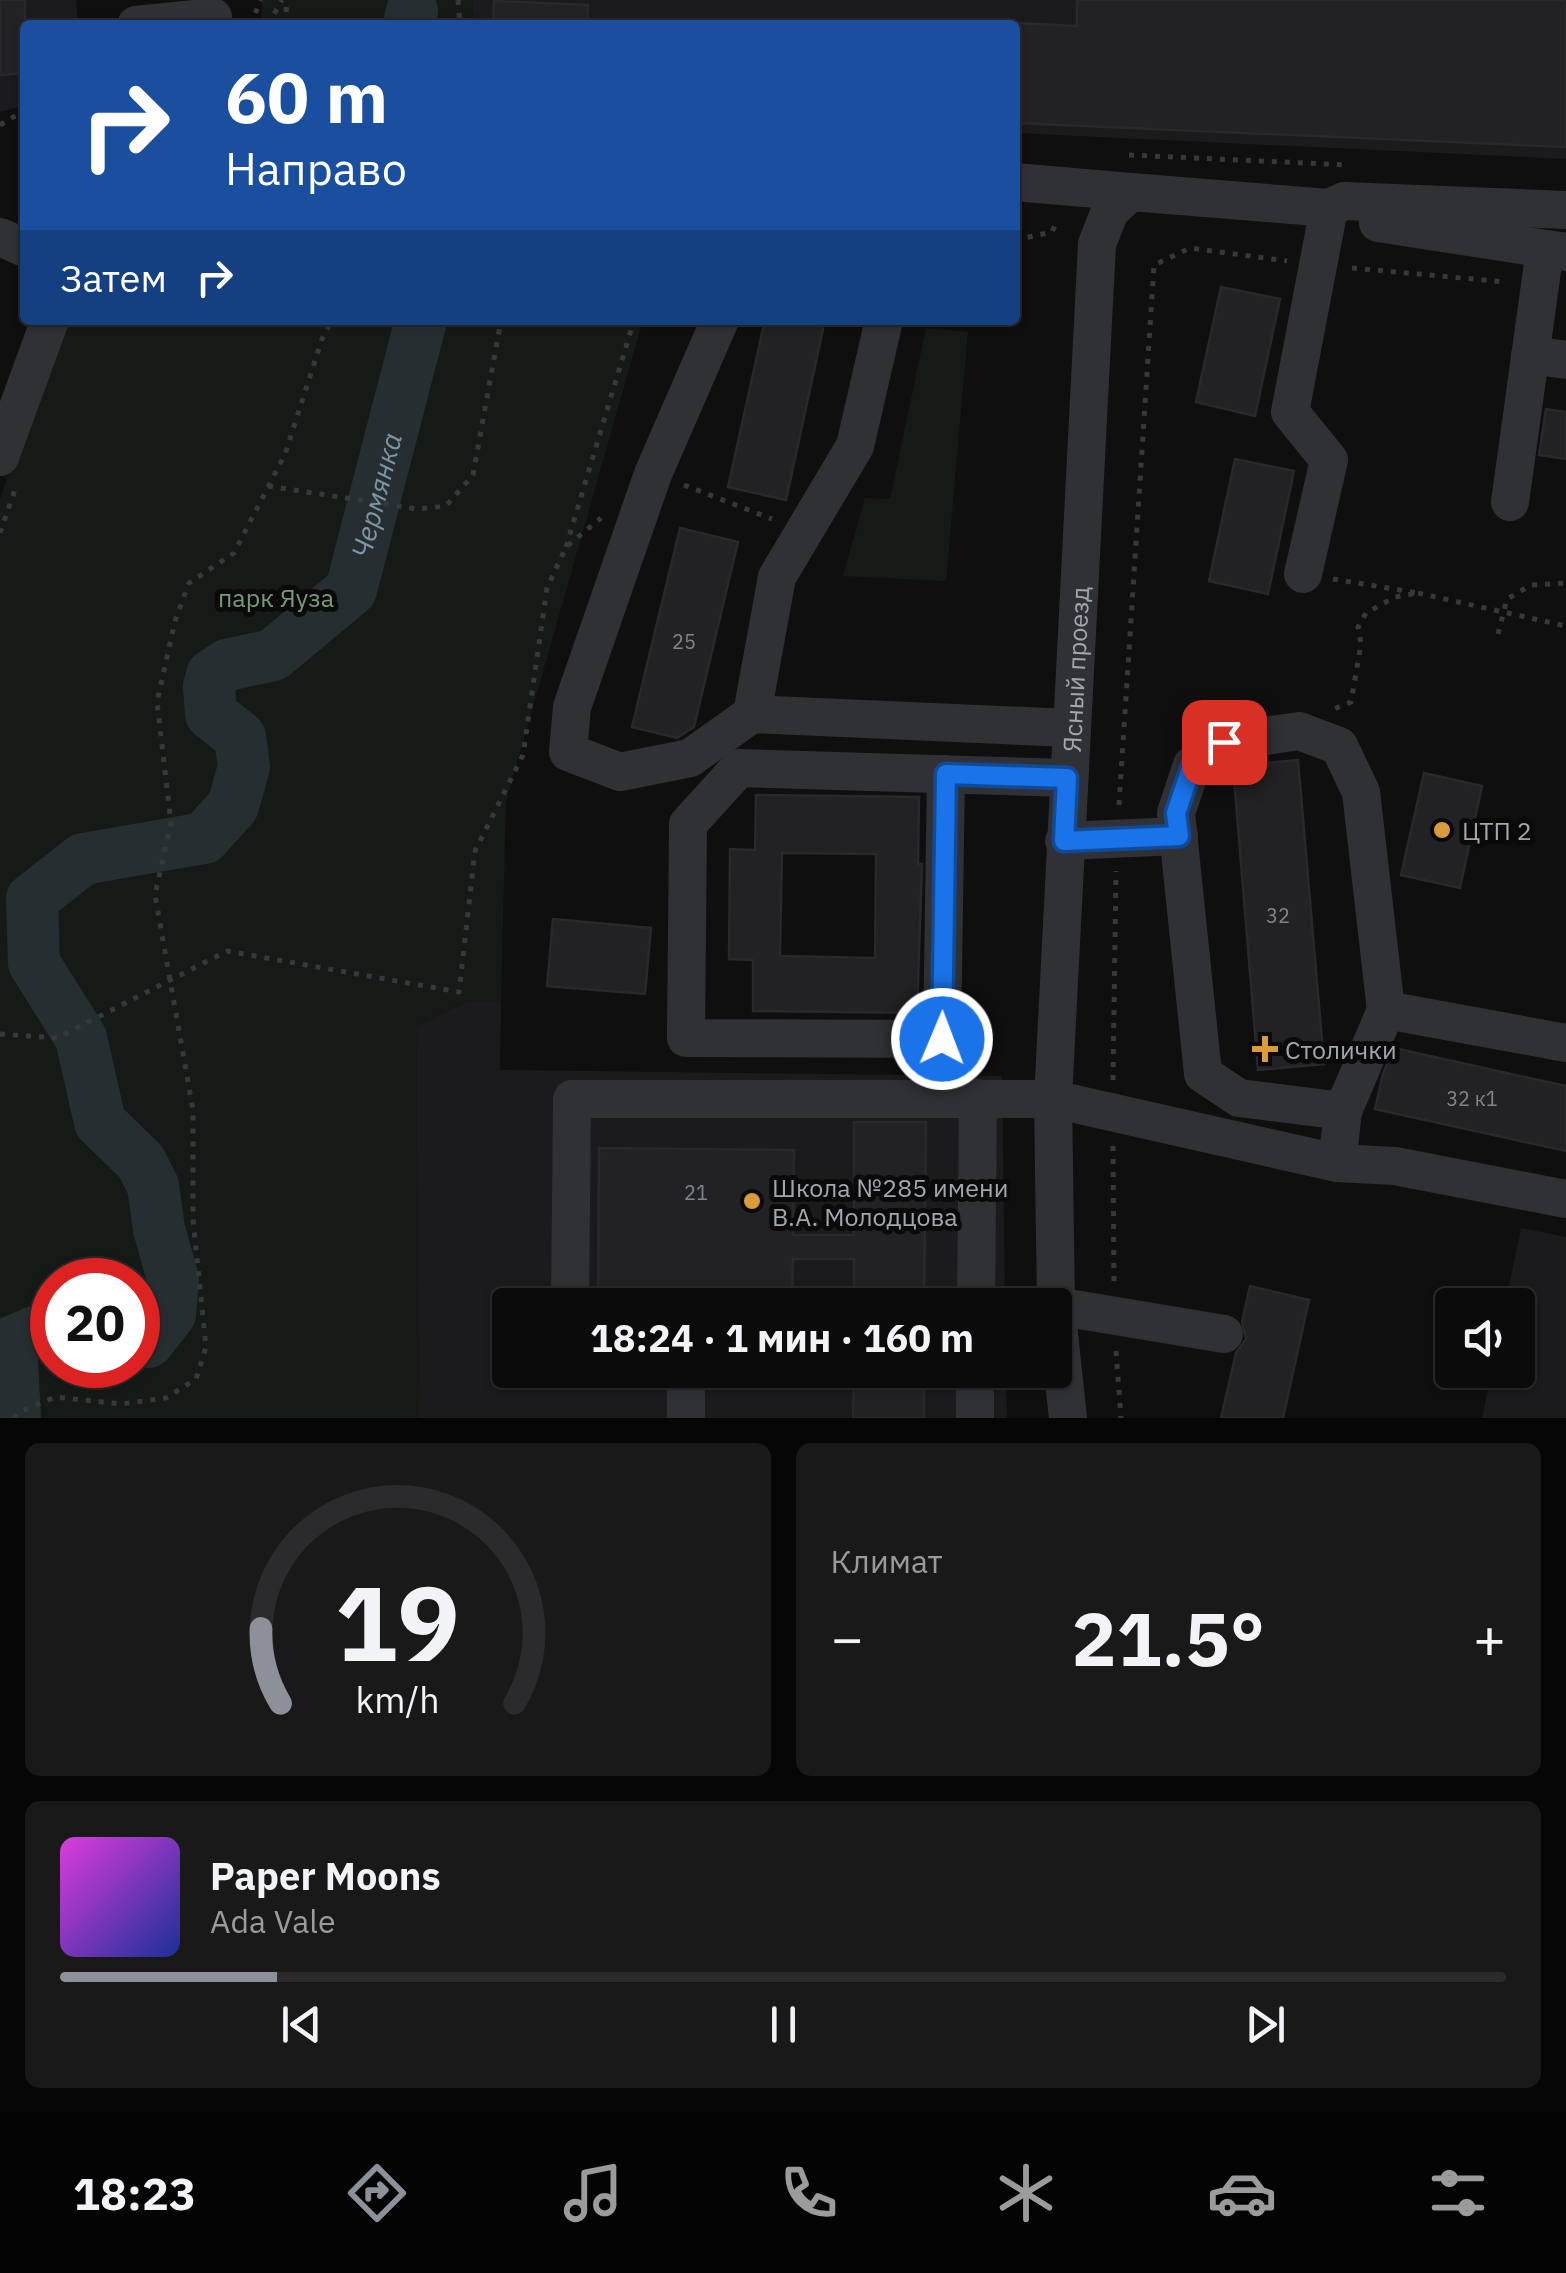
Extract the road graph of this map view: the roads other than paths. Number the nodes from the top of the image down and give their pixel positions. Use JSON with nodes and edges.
{"nodes":[{"id":1,"x":213,"y":17,"type":"dead end"},
{"id":2,"x":184,"y":20,"type":"edge"},
{"id":3,"x":1020,"y":182,"type":"edge"},
{"id":4,"x":1131,"y":192,"type":"junction"},
{"id":5,"x":1329,"y":208,"type":"junction"},
{"id":6,"x":1566,"y":210,"type":"edge"},
{"id":7,"x":1550,"y":262,"type":"edge"},
{"id":8,"x":48,"y":325,"type":"edge"},
{"id":9,"x":718,"y":325,"type":"edge"},
{"id":10,"x":883,"y":325,"type":"edge"},
{"id":11,"x":1548,"y":358,"type":"edge"},
{"id":12,"x":0,"y":457,"type":"edge"},
{"id":13,"x":1510,"y":502,"type":"dead end"},
{"id":14,"x":1303,"y":574,"type":"road end"},
{"id":15,"x":752,"y":714,"type":"junction"},
{"id":16,"x":1070,"y":728,"type":"junction"},
{"id":17,"x":946,"y":774,"type":"junction"},
{"id":18,"x":1067,"y":778,"type":"junction"},
{"id":19,"x":1179,"y":836,"type":"junction"},
{"id":20,"x":1064,"y":841,"type":"junction"},
{"id":21,"x":1386,"y":1010,"type":"junction"},
{"id":22,"x":1566,"y":1043,"type":"edge"},
{"id":23,"x":978,"y":1098,"type":"junction"},
{"id":24,"x":1053,"y":1099,"type":"junction"},
{"id":25,"x":1343,"y":1111,"type":"junction"},
{"id":26,"x":1336,"y":1164,"type":"junction"},
{"id":27,"x":1566,"y":1199,"type":"edge"},
{"id":28,"x":570,"y":1288,"type":"edge"},
{"id":29,"x":976,"y":1288,"type":"edge"},
{"id":30,"x":1056,"y":1288,"type":"edge"},
{"id":31,"x":1072,"y":1309,"type":"edge"},
{"id":32,"x":1224,"y":1334,"type":"dead end"},
{"id":33,"x":686,"y":1388,"type":"edge"},
{"id":34,"x":975,"y":1388,"type":"edge"},
{"id":35,"x":1065,"y":1388,"type":"edge"},
{"id":36,"x":686,"y":1418,"type":"edge"},
{"id":37,"x":975,"y":1418,"type":"edge"},
{"id":38,"x":1068,"y":1418,"type":"edge"}],
"edges":[{"from":1,"to":2,"type":"street"},
{"from":3,"to":4,"type":"street"},
{"from":4,"to":5,"type":"street"},
{"from":4,"to":16,"type":"street","name":"Ясный проезд"},
{"from":5,"to":6,"type":"street"},
{"from":5,"to":7,"type":"street"},
{"from":5,"to":14,"type":"street"},
{"from":7,"to":11,"type":"street"},
{"from":8,"to":12,"type":"street"},
{"from":9,"to":15,"type":"street"},
{"from":10,"to":15,"type":"street"},
{"from":11,"to":13,"type":"street"},
{"from":15,"to":16,"type":"street"},
{"from":16,"to":18,"type":"street","name":"Ясный проезд"},
{"from":17,"to":17,"type":"street"},
{"from":17,"to":18,"type":"street"},
{"from":18,"to":20,"type":"street","name":"Ясный проезд"},
{"from":19,"to":20,"type":"street"},
{"from":19,"to":21,"type":"street"},
{"from":19,"to":25,"type":"street"},
{"from":20,"to":24,"type":"street","name":"Ясный проезд"},
{"from":21,"to":22,"type":"street"},
{"from":21,"to":25,"type":"street"},
{"from":23,"to":24,"type":"street"},
{"from":23,"to":28,"type":"street"},
{"from":23,"to":29,"type":"street"},
{"from":24,"to":26,"type":"street"},
{"from":24,"to":30,"type":"street","name":"Ясный проезд"},
{"from":25,"to":26,"type":"street"},
{"from":26,"to":27,"type":"street"},
{"from":31,"to":32,"type":"street"},
{"from":33,"to":36,"type":"street"},
{"from":34,"to":37,"type":"street"},
{"from":35,"to":38,"type":"street","name":"Ясный проезд"}]}
